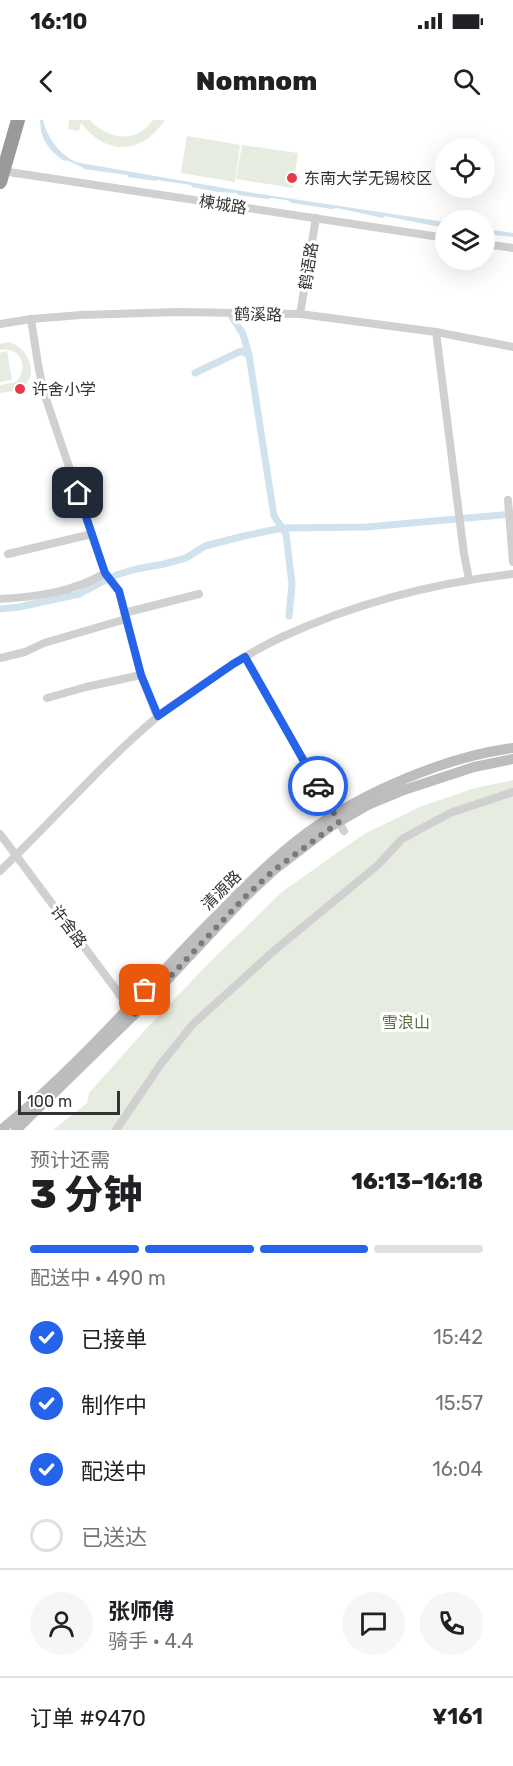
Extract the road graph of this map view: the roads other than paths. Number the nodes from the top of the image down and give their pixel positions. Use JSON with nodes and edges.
{"nodes":[{"id":1,"x":12,"y":120,"type":"edge"},
{"id":2,"x":18,"y":120,"type":"edge"},
{"id":3,"x":1,"y":172,"type":"edge"},
{"id":4,"x":316,"y":218,"type":"junction"},
{"id":5,"x":435,"y":236,"type":"edge"},
{"id":6,"x":495,"y":246,"type":"edge"},
{"id":7,"x":513,"y":248,"type":"edge"},
{"id":8,"x":300,"y":314,"type":"junction"},
{"id":9,"x":31,"y":319,"type":"junction"},
{"id":10,"x":0,"y":324,"type":"edge"},
{"id":11,"x":436,"y":332,"type":"junction"},
{"id":12,"x":513,"y":347,"type":"edge"},
{"id":13,"x":508,"y":500,"type":"dead end"},
{"id":14,"x":92,"y":534,"type":"junction"},
{"id":15,"x":8,"y":554,"type":"dead end"},
{"id":16,"x":513,"y":562,"type":"edge"},
{"id":17,"x":105,"y":573,"type":"junction"},
{"id":18,"x":513,"y":574,"type":"edge"},
{"id":19,"x":469,"y":579,"type":"junction"},
{"id":20,"x":199,"y":594,"type":"dead end"},
{"id":21,"x":0,"y":599,"type":"edge"},
{"id":22,"x":125,"y":616,"type":"junction"},
{"id":23,"x":245,"y":657,"type":"junction"},
{"id":24,"x":0,"y":658,"type":"edge"},
{"id":25,"x":141,"y":675,"type":"junction"},
{"id":26,"x":47,"y":698,"type":"dead end"},
{"id":27,"x":158,"y":716,"type":"junction"},
{"id":28,"x":513,"y":748,"type":"edge"},
{"id":29,"x":513,"y":759,"type":"edge"},
{"id":30,"x":513,"y":792,"type":"edge"},
{"id":31,"x":339,"y":822,"type":"junction"},
{"id":32,"x":0,"y":834,"type":"edge"},
{"id":33,"x":17,"y":855,"type":"junction"},
{"id":34,"x":0,"y":871,"type":"edge"},
{"id":35,"x":134,"y":1013,"type":"junction"},
{"id":36,"x":1,"y":1130,"type":"edge"},
{"id":37,"x":16,"y":1130,"type":"edge"},
{"id":38,"x":116,"y":1130,"type":"edge"}],
"edges":[{"from":1,"to":3,"type":"highway"},
{"from":2,"to":3,"type":"highway"},
{"from":3,"to":4,"type":"street","name":"楝城路"},
{"from":4,"to":5,"type":"street","name":"楝城路"},
{"from":4,"to":8,"type":"street","name":"鹤语路"},
{"from":6,"to":7,"type":"street"},
{"from":8,"to":9,"type":"street","name":"鹤溪路"},
{"from":8,"to":11,"type":"street","name":"鹤溪路"},
{"from":9,"to":10,"type":"street","name":"鹤溪路"},
{"from":9,"to":14,"type":"street"},
{"from":11,"to":12,"type":"street","name":"鹤溪路"},
{"from":11,"to":19,"type":"street"},
{"from":13,"to":16,"type":"street"},
{"from":14,"to":15,"type":"street"},
{"from":14,"to":17,"type":"street"},
{"from":17,"to":21,"type":"street"},
{"from":17,"to":22,"type":"street"},
{"from":18,"to":19,"type":"street"},
{"from":19,"to":23,"type":"street"},
{"from":20,"to":22,"type":"street"},
{"from":22,"to":24,"type":"street"},
{"from":22,"to":25,"type":"street"},
{"from":23,"to":27,"type":"street"},
{"from":23,"to":31,"type":"street"},
{"from":25,"to":26,"type":"street"},
{"from":25,"to":27,"type":"street"},
{"from":27,"to":33,"type":"street"},
{"from":28,"to":31,"type":"street","name":"清源路"},
{"from":29,"to":31,"type":"street","name":"清源路"},
{"from":30,"to":38,"type":"street"},
{"from":31,"to":35,"type":"street","name":"清源路"},
{"from":32,"to":33,"type":"street","name":"许舍路"},
{"from":33,"to":34,"type":"street"},
{"from":33,"to":35,"type":"street","name":"许舍路"},
{"from":35,"to":36,"type":"street","name":"清源路"},
{"from":35,"to":37,"type":"street","name":"清源路"}]}
